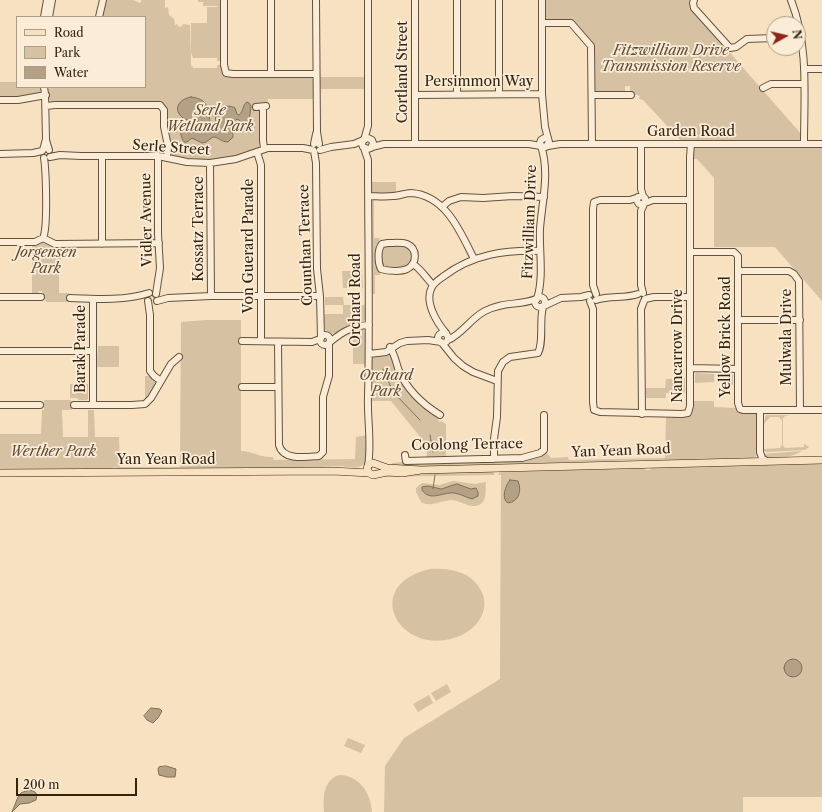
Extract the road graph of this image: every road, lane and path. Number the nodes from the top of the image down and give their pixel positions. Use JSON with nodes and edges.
{"nodes":[{"id":1,"x":47,"y":0,"type":"edge"},
{"id":2,"x":52,"y":0,"type":"edge"},
{"id":3,"x":102,"y":0,"type":"edge"},
{"id":4,"x":224,"y":0,"type":"edge"},
{"id":5,"x":271,"y":0,"type":"edge"},
{"id":6,"x":316,"y":0,"type":"edge"},
{"id":7,"x":368,"y":0,"type":"edge"},
{"id":8,"x":415,"y":0,"type":"edge"},
{"id":9,"x":457,"y":0,"type":"edge"},
{"id":10,"x":499,"y":0,"type":"edge"},
{"id":11,"x":542,"y":0,"type":"edge"},
{"id":12,"x":694,"y":0,"type":"edge"},
{"id":13,"x":791,"y":0,"type":"edge"},
{"id":14,"x":44,"y":16,"type":"edge"},
{"id":15,"x":49,"y":16,"type":"edge"},
{"id":16,"x":99,"y":16,"type":"edge"},
{"id":17,"x":796,"y":16,"type":"edge"},
{"id":18,"x":542,"y":23,"type":"junction"},
{"id":19,"x":766,"y":38,"type":"edge"},
{"id":20,"x":802,"y":56,"type":"edge"},
{"id":21,"x":804,"y":69,"type":"junction"},
{"id":22,"x":822,"y":69,"type":"edge"},
{"id":23,"x":271,"y":74,"type":"junction"},
{"id":24,"x":316,"y":74,"type":"junction"},
{"id":25,"x":804,"y":84,"type":"junction"},
{"id":26,"x":628,"y":87,"type":"dead end"},
{"id":27,"x":763,"y":88,"type":"dead end"},
{"id":28,"x":46,"y":94,"type":"edge"},
{"id":29,"x":416,"y":94,"type":"junction"},
{"id":30,"x":457,"y":94,"type":"junction"},
{"id":31,"x":499,"y":94,"type":"junction"},
{"id":32,"x":542,"y":94,"type":"junction"},
{"id":33,"x":592,"y":95,"type":"junction"},
{"id":34,"x":0,"y":100,"type":"edge"},
{"id":35,"x":256,"y":106,"type":"dead end"},
{"id":36,"x":368,"y":126,"type":"junction"},
{"id":37,"x":364,"y":140,"type":"junction"},
{"id":38,"x":544,"y":143,"type":"junction"},
{"id":39,"x":354,"y":144,"type":"junction"},
{"id":40,"x":372,"y":144,"type":"junction"},
{"id":41,"x":415,"y":144,"type":"junction"},
{"id":42,"x":592,"y":144,"type":"junction"},
{"id":43,"x":641,"y":144,"type":"junction"},
{"id":44,"x":690,"y":144,"type":"junction"},
{"id":45,"x":804,"y":144,"type":"junction"},
{"id":46,"x":822,"y":144,"type":"edge"},
{"id":47,"x":316,"y":147,"type":"junction"},
{"id":48,"x":364,"y":147,"type":"junction"},
{"id":49,"x":264,"y":149,"type":"junction"},
{"id":50,"x":257,"y":152,"type":"junction"},
{"id":51,"x":0,"y":154,"type":"edge"},
{"id":52,"x":46,"y":154,"type":"junction"},
{"id":53,"x":102,"y":156,"type":"junction"},
{"id":54,"x":158,"y":156,"type":"junction"},
{"id":55,"x":167,"y":157,"type":"junction"},
{"id":56,"x":368,"y":160,"type":"junction"},
{"id":57,"x":210,"y":163,"type":"junction"},
{"id":58,"x":368,"y":196,"type":"junction"},
{"id":59,"x":544,"y":197,"type":"junction"},
{"id":60,"x":641,"y":200,"type":"junction"},
{"id":61,"x":690,"y":200,"type":"junction"},
{"id":62,"x":442,"y":207,"type":"junction"},
{"id":63,"x":43,"y":238,"type":"junction"},
{"id":64,"x":0,"y":242,"type":"edge"},
{"id":65,"x":102,"y":244,"type":"junction"},
{"id":66,"x":159,"y":244,"type":"junction"},
{"id":67,"x":540,"y":251,"type":"junction"},
{"id":68,"x":690,"y":252,"type":"junction"},
{"id":69,"x":474,"y":259,"type":"junction"},
{"id":70,"x":413,"y":264,"type":"junction"},
{"id":71,"x":738,"y":271,"type":"junction"},
{"id":72,"x":433,"y":285,"type":"junction"},
{"id":73,"x":211,"y":296,"type":"junction"},
{"id":74,"x":261,"y":296,"type":"junction"},
{"id":75,"x":320,"y":296,"type":"junction"},
{"id":76,"x":0,"y":297,"type":"edge"},
{"id":77,"x":41,"y":297,"type":"dead end"},
{"id":78,"x":153,"y":297,"type":"junction"},
{"id":79,"x":593,"y":297,"type":"junction"},
{"id":80,"x":641,"y":297,"type":"junction"},
{"id":81,"x":690,"y":297,"type":"junction"},
{"id":82,"x":70,"y":298,"type":"dead end"},
{"id":83,"x":93,"y":299,"type":"junction"},
{"id":84,"x":540,"y":303,"type":"junction"},
{"id":85,"x":738,"y":320,"type":"junction"},
{"id":86,"x":800,"y":320,"type":"junction"},
{"id":87,"x":369,"y":325,"type":"junction"},
{"id":88,"x":444,"y":338,"type":"junction"},
{"id":89,"x":325,"y":340,"type":"junction"},
{"id":90,"x":242,"y":341,"type":"dead end"},
{"id":91,"x":261,"y":341,"type":"junction"},
{"id":92,"x":278,"y":342,"type":"junction"},
{"id":93,"x":392,"y":347,"type":"junction"},
{"id":94,"x":0,"y":351,"type":"edge"},
{"id":95,"x":92,"y":351,"type":"junction"},
{"id":96,"x":369,"y":352,"type":"junction"},
{"id":97,"x":179,"y":357,"type":"dead end"},
{"id":98,"x":690,"y":368,"type":"junction"},
{"id":99,"x":738,"y":369,"type":"junction"},
{"id":100,"x":497,"y":378,"type":"junction"},
{"id":101,"x":161,"y":381,"type":"junction"},
{"id":102,"x":242,"y":387,"type":"dead end"},
{"id":103,"x":278,"y":388,"type":"junction"},
{"id":104,"x":0,"y":405,"type":"edge"},
{"id":105,"x":41,"y":405,"type":"dead end"},
{"id":106,"x":74,"y":405,"type":"dead end"},
{"id":107,"x":93,"y":405,"type":"junction"},
{"id":108,"x":760,"y":410,"type":"junction"},
{"id":109,"x":800,"y":410,"type":"junction"},
{"id":110,"x":822,"y":410,"type":"edge"},
{"id":111,"x":642,"y":414,"type":"junction"},
{"id":112,"x":544,"y":415,"type":"dead end"},
{"id":113,"x":440,"y":416,"type":"dead end"},
{"id":114,"x":760,"y":452,"type":"junction"},
{"id":115,"x":405,"y":454,"type":"dead end"},
{"id":116,"x":494,"y":459,"type":"junction"},
{"id":117,"x":822,"y":460,"type":"edge"},
{"id":118,"x":750,"y":461,"type":"junction"},
{"id":119,"x":766,"y":461,"type":"junction"},
{"id":120,"x":372,"y":468,"type":"junction"},
{"id":121,"x":0,"y":473,"type":"edge"}],
"edges":[{"from":1,"to":14,"type":"street"},
{"from":2,"to":15,"type":"street"},
{"from":3,"to":16,"type":"street"},
{"from":4,"to":23,"type":"street"},
{"from":5,"to":23,"type":"street"},
{"from":6,"to":24,"type":"street","name":"Counthan Terrace"},
{"from":7,"to":36,"type":"street"},
{"from":8,"to":29,"type":"street","name":"Cortland Street"},
{"from":9,"to":30,"type":"street"},
{"from":10,"to":31,"type":"street"},
{"from":11,"to":18,"type":"street"},
{"from":12,"to":19,"type":"street"},
{"from":13,"to":17,"type":"street"},
{"from":18,"to":32,"type":"street"},
{"from":18,"to":33,"type":"street"},
{"from":20,"to":21,"type":"street"},
{"from":21,"to":22,"type":"street"},
{"from":21,"to":25,"type":"street"},
{"from":23,"to":24,"type":"street"},
{"from":24,"to":47,"type":"street","name":"Counthan Terrace"},
{"from":25,"to":27,"type":"street"},
{"from":25,"to":45,"type":"street"},
{"from":26,"to":33,"type":"street"},
{"from":28,"to":34,"type":"street"},
{"from":28,"to":52,"type":"street"},
{"from":28,"to":55,"type":"street"},
{"from":29,"to":30,"type":"street","name":"Persimmon Way"},
{"from":29,"to":41,"type":"street","name":"Cortland Street"},
{"from":30,"to":31,"type":"street","name":"Persimmon Way"},
{"from":31,"to":32,"type":"street","name":"Persimmon Way"},
{"from":32,"to":38,"type":"street"},
{"from":33,"to":42,"type":"street"},
{"from":35,"to":49,"type":"street"},
{"from":36,"to":37,"type":"street"},
{"from":36,"to":40,"type":"street"},
{"from":37,"to":39,"type":"street","name":"Serle Street"},
{"from":37,"to":40,"type":"street"},
{"from":37,"to":48,"type":"street"},
{"from":38,"to":41,"type":"street","name":"Garden Road"},
{"from":38,"to":42,"type":"street","name":"Garden Road"},
{"from":38,"to":59,"type":"street","name":"Fitzwilliam Drive"},
{"from":39,"to":47,"type":"street","name":"Serle Street"},
{"from":39,"to":48,"type":"street","name":"Serle Street"},
{"from":40,"to":41,"type":"street","name":"Garden Road"},
{"from":40,"to":48,"type":"street"},
{"from":40,"to":56,"type":"street","name":"Orchard Road"},
{"from":42,"to":43,"type":"street","name":"Garden Road"},
{"from":43,"to":44,"type":"street","name":"Garden Road"},
{"from":43,"to":60,"type":"street"},
{"from":44,"to":45,"type":"street","name":"Garden Road"},
{"from":44,"to":61,"type":"street","name":"Nancarrow Drive"},
{"from":45,"to":46,"type":"street","name":"Garden Road"},
{"from":47,"to":49,"type":"street","name":"Serle Street"},
{"from":47,"to":75,"type":"street","name":"Counthan Terrace"},
{"from":48,"to":56,"type":"street","name":"Orchard Road"},
{"from":49,"to":50,"type":"street","name":"Serle Street"},
{"from":50,"to":57,"type":"street","name":"Serle Street"},
{"from":50,"to":74,"type":"street","name":"Von Guerard Parade"},
{"from":51,"to":52,"type":"street","name":"Serle Street"},
{"from":52,"to":53,"type":"street","name":"Serle Street"},
{"from":52,"to":63,"type":"street"},
{"from":53,"to":54,"type":"street","name":"Serle Street"},
{"from":53,"to":65,"type":"street"},
{"from":54,"to":55,"type":"street","name":"Serle Street"},
{"from":54,"to":66,"type":"street","name":"Vidler Avenue"},
{"from":55,"to":57,"type":"street","name":"Serle Street"},
{"from":56,"to":58,"type":"street","name":"Orchard Road"},
{"from":57,"to":73,"type":"street","name":"Kossatz Terrace"},
{"from":58,"to":62,"type":"street"},
{"from":58,"to":87,"type":"street","name":"Orchard Road"},
{"from":59,"to":62,"type":"street"},
{"from":59,"to":67,"type":"street","name":"Fitzwilliam Drive"},
{"from":60,"to":61,"type":"street"},
{"from":60,"to":79,"type":"street","name":"Nancarrow Drive"},
{"from":60,"to":80,"type":"street"},
{"from":61,"to":68,"type":"street","name":"Nancarrow Drive"},
{"from":62,"to":69,"type":"street"},
{"from":63,"to":64,"type":"street"},
{"from":63,"to":65,"type":"street"},
{"from":65,"to":66,"type":"street"},
{"from":66,"to":78,"type":"street","name":"Vidler Avenue"},
{"from":67,"to":69,"type":"street"},
{"from":67,"to":84,"type":"street","name":"Fitzwilliam Drive"},
{"from":68,"to":71,"type":"street","name":"Yellow Brick Road"},
{"from":68,"to":81,"type":"street","name":"Nancarrow Drive"},
{"from":69,"to":72,"type":"street"},
{"from":70,"to":70,"type":"street"},
{"from":70,"to":72,"type":"street"},
{"from":71,"to":85,"type":"street","name":"Yellow Brick Road"},
{"from":71,"to":86,"type":"street","name":"Mulwala Drive"},
{"from":72,"to":88,"type":"street"},
{"from":73,"to":74,"type":"street"},
{"from":73,"to":78,"type":"street"},
{"from":74,"to":75,"type":"street"},
{"from":74,"to":91,"type":"street","name":"Von Guerard Parade"},
{"from":75,"to":89,"type":"street","name":"Counthan Terrace"},
{"from":76,"to":77,"type":"street"},
{"from":78,"to":83,"type":"street","name":"Barak Parade"},
{"from":78,"to":101,"type":"street","name":"Vidler Avenue"},
{"from":79,"to":80,"type":"street"},
{"from":79,"to":84,"type":"street"},
{"from":79,"to":111,"type":"street","name":"Nancarrow Drive"},
{"from":80,"to":81,"type":"street"},
{"from":80,"to":111,"type":"street"},
{"from":81,"to":98,"type":"street","name":"Nancarrow Drive"},
{"from":82,"to":83,"type":"street"},
{"from":83,"to":95,"type":"street","name":"Barak Parade"},
{"from":84,"to":88,"type":"street"},
{"from":84,"to":100,"type":"street","name":"Fitzwilliam Drive"},
{"from":85,"to":86,"type":"street"},
{"from":85,"to":99,"type":"street","name":"Yellow Brick Road"},
{"from":86,"to":109,"type":"street","name":"Mulwala Drive"},
{"from":87,"to":89,"type":"street"},
{"from":87,"to":96,"type":"street","name":"Orchard Road"},
{"from":88,"to":93,"type":"street"},
{"from":88,"to":100,"type":"street"},
{"from":89,"to":92,"type":"street"},
{"from":89,"to":103,"type":"street","name":"Counthan Terrace"},
{"from":90,"to":91,"type":"street"},
{"from":91,"to":92,"type":"street"},
{"from":92,"to":103,"type":"street"},
{"from":93,"to":96,"type":"street"},
{"from":93,"to":113,"type":"street"},
{"from":94,"to":95,"type":"street"},
{"from":95,"to":107,"type":"street","name":"Barak Parade"},
{"from":96,"to":120,"type":"street","name":"Orchard Road"},
{"from":97,"to":101,"type":"street","name":"Barak Parade"},
{"from":98,"to":99,"type":"street"},
{"from":98,"to":111,"type":"street","name":"Nancarrow Drive"},
{"from":99,"to":108,"type":"street","name":"Yellow Brick Road"},
{"from":100,"to":116,"type":"street"},
{"from":101,"to":107,"type":"street","name":"Barak Parade"},
{"from":102,"to":103,"type":"street"},
{"from":104,"to":105,"type":"street"},
{"from":106,"to":107,"type":"street"},
{"from":108,"to":109,"type":"street","name":"Yellow Brick Road"},
{"from":108,"to":114,"type":"street"},
{"from":109,"to":110,"type":"street","name":"Yellow Brick Road"},
{"from":112,"to":116,"type":"street","name":"Coolong Terrace"},
{"from":114,"to":118,"type":"street"},
{"from":114,"to":119,"type":"street"},
{"from":115,"to":116,"type":"street","name":"Coolong Terrace"},
{"from":117,"to":119,"type":"main road","name":"Yan Yean Road"},
{"from":118,"to":119,"type":"main road","name":"Yan Yean Road"},
{"from":118,"to":120,"type":"main road","name":"Yan Yean Road"},
{"from":120,"to":121,"type":"main road","name":"Yan Yean Road"}]}
